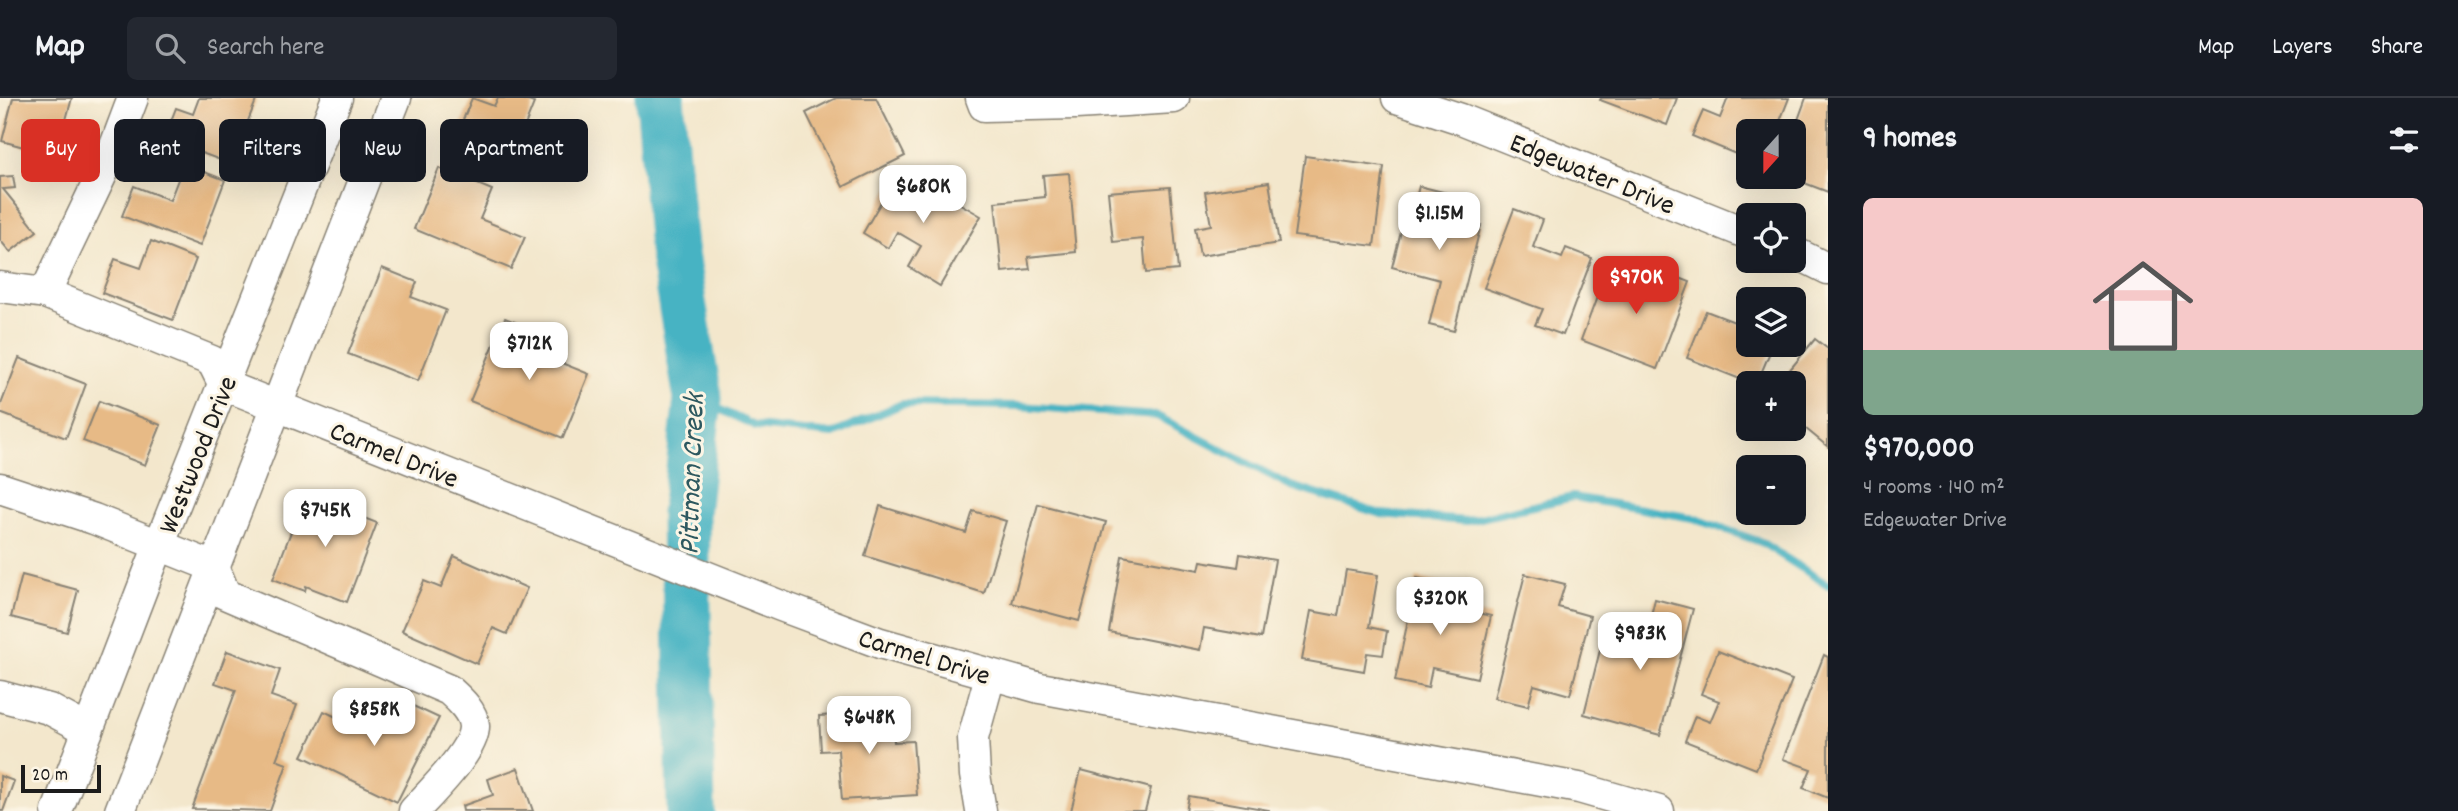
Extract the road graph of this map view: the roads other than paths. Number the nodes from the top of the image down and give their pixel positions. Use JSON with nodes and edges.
{"nodes":[{"id":1,"x":133,"y":98,"type":"edge"},
{"id":2,"x":337,"y":98,"type":"edge"},
{"id":3,"x":396,"y":98,"type":"edge"},
{"id":4,"x":1174,"y":98,"type":"edge"},
{"id":5,"x":1397,"y":98,"type":"edge"},
{"id":6,"x":993,"y":102,"type":"edge"},
{"id":7,"x":1736,"y":229,"type":"edge"},
{"id":8,"x":1806,"y":258,"type":"edge"},
{"id":9,"x":1828,"y":269,"type":"edge"},
{"id":10,"x":0,"y":287,"type":"edge"},
{"id":11,"x":45,"y":293,"type":"junction"},
{"id":12,"x":223,"y":385,"type":"junction"},
{"id":13,"x":276,"y":406,"type":"junction"},
{"id":14,"x":0,"y":488,"type":"edge"},
{"id":15,"x":159,"y":545,"type":"junction"},
{"id":16,"x":214,"y":567,"type":"junction"},
{"id":17,"x":990,"y":676,"type":"junction"},
{"id":18,"x":0,"y":696,"type":"edge"},
{"id":19,"x":88,"y":730,"type":"junction"},
{"id":20,"x":1623,"y":805,"type":"edge"},
{"id":21,"x":57,"y":811,"type":"edge"},
{"id":22,"x":120,"y":811,"type":"edge"},
{"id":23,"x":414,"y":811,"type":"edge"},
{"id":24,"x":981,"y":811,"type":"edge"},
{"id":25,"x":1659,"y":811,"type":"edge"}],
"edges":[{"from":1,"to":11,"type":"street"},
{"from":2,"to":12,"type":"street","name":"Westwood Drive"},
{"from":3,"to":13,"type":"street","name":"Westwood Drive"},
{"from":4,"to":6,"type":"street"},
{"from":5,"to":7,"type":"street","name":"Edgewater Drive"},
{"from":8,"to":9,"type":"street"},
{"from":10,"to":11,"type":"street"},
{"from":11,"to":12,"type":"street"},
{"from":12,"to":13,"type":"street","name":"Carmel Drive"},
{"from":12,"to":15,"type":"street","name":"Westwood Drive"},
{"from":13,"to":16,"type":"street","name":"Westwood Drive"},
{"from":13,"to":17,"type":"street","name":"Carmel Drive"},
{"from":14,"to":15,"type":"street"},
{"from":15,"to":16,"type":"street"},
{"from":15,"to":19,"type":"street","name":"Westwood Drive"},
{"from":16,"to":22,"type":"street","name":"Westwood Drive"},
{"from":16,"to":23,"type":"street"},
{"from":17,"to":20,"type":"street","name":"Carmel Drive"},
{"from":17,"to":24,"type":"street"},
{"from":18,"to":19,"type":"street"},
{"from":19,"to":21,"type":"street","name":"Westwood Drive"},
{"from":20,"to":25,"type":"street","name":"Carmel Drive"}]}
